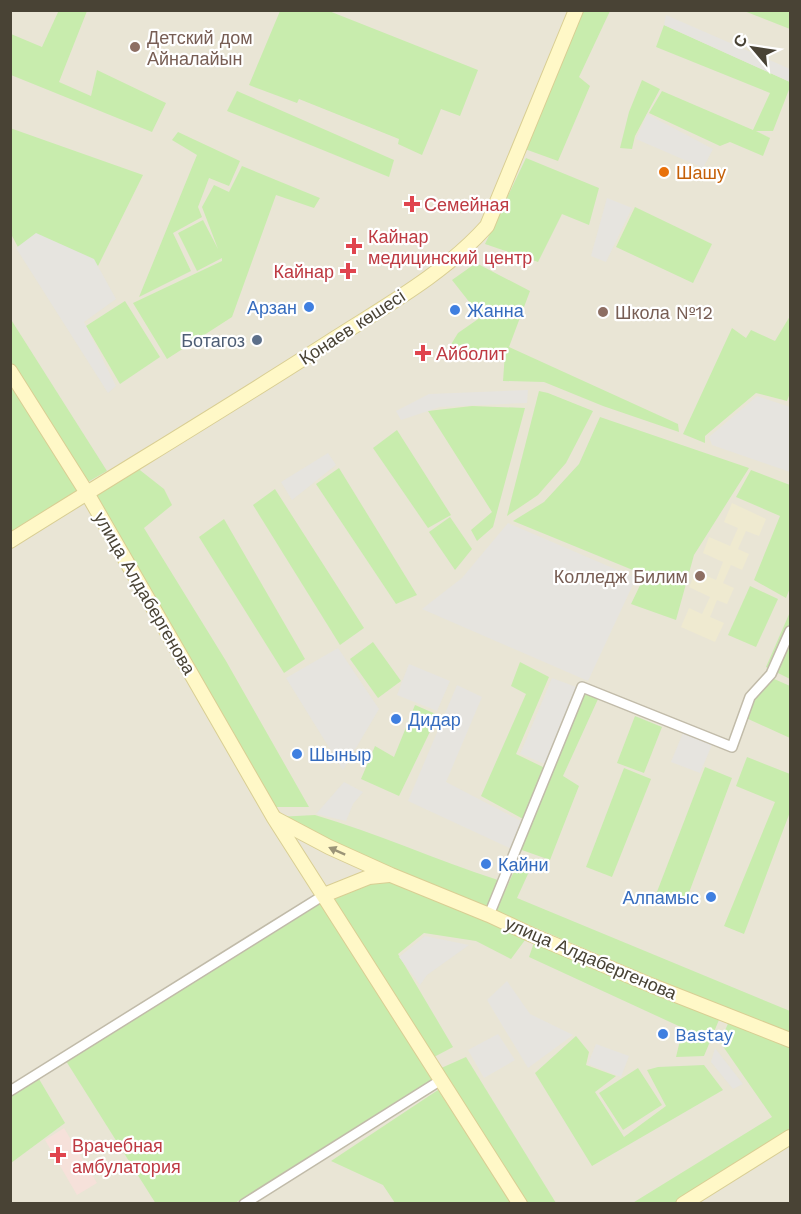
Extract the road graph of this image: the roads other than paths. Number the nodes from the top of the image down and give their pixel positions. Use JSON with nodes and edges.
{"nodes":[{"id":1,"x":576,"y":10,"type":"edge"},
{"id":2,"x":10,"y":371,"type":"edge"},
{"id":3,"x":87,"y":493,"type":"junction"},
{"id":4,"x":10,"y":541,"type":"edge"},
{"id":5,"x":790,"y":631,"type":"edge"},
{"id":6,"x":274,"y":818,"type":"junction"},
{"id":7,"x":391,"y":875,"type":"junction"},
{"id":8,"x":324,"y":895,"type":"junction"},
{"id":9,"x":489,"y":915,"type":"junction"},
{"id":10,"x":790,"y":1040,"type":"edge"},
{"id":11,"x":441,"y":1080,"type":"junction"},
{"id":12,"x":10,"y":1091,"type":"edge"},
{"id":13,"x":790,"y":1137,"type":"edge"},
{"id":14,"x":244,"y":1203,"type":"edge"},
{"id":15,"x":519,"y":1203,"type":"edge"},
{"id":16,"x":683,"y":1203,"type":"edge"}],
"edges":[{"from":1,"to":3,"type":"street","name":"Қонаев көшесі"},
{"from":2,"to":3,"type":"street","name":"улица Алдабергенова"},
{"from":3,"to":4,"type":"street","name":"Қонаев көшесі"},
{"from":3,"to":6,"type":"street","name":"улица Алдабергенова"},
{"from":5,"to":9,"type":"street"},
{"from":7,"to":6,"type":"street","name":"улица Алдабергенова","one_way":true},
{"from":6,"to":8,"type":"street","name":"улица Алдабергенова"},
{"from":7,"to":8,"type":"street"},
{"from":7,"to":9,"type":"street","name":"улица Алдабергенова"},
{"from":8,"to":11,"type":"street","name":"улица Алдабергенова"},
{"from":8,"to":12,"type":"street"},
{"from":9,"to":10,"type":"street","name":"улица Алдабергенова"},
{"from":11,"to":14,"type":"street"},
{"from":11,"to":15,"type":"street","name":"улица Алдабергенова"},
{"from":13,"to":16,"type":"street"}]}
